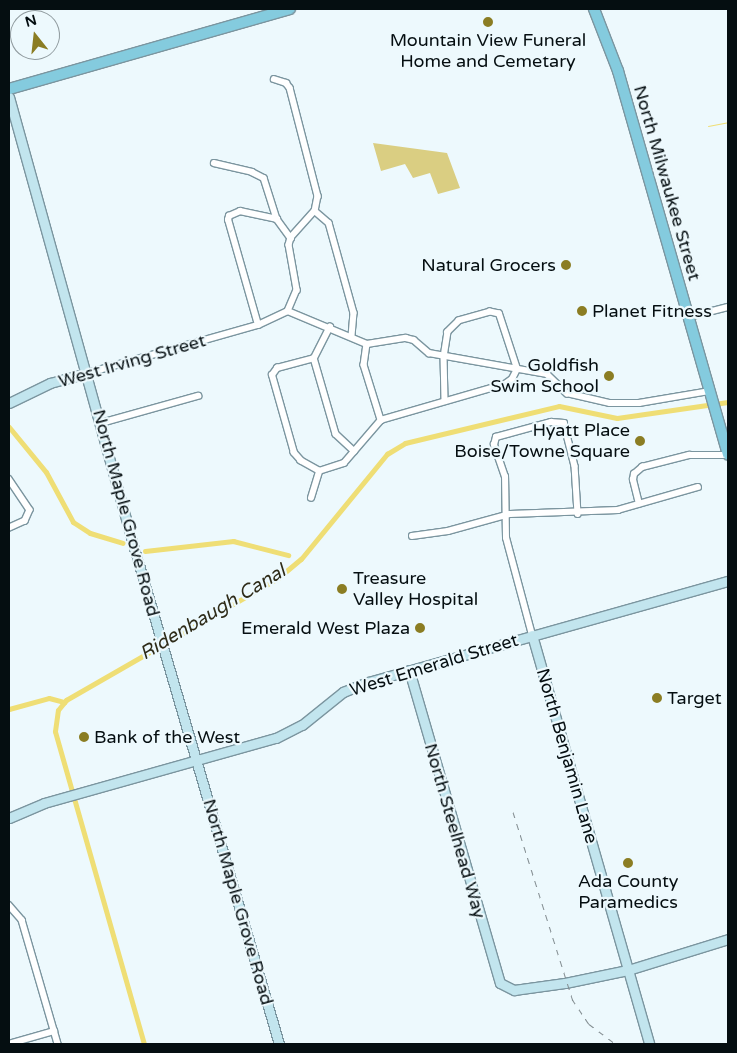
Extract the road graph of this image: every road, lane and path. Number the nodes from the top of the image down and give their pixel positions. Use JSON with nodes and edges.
{"nodes":[{"id":1,"x":290,"y":9,"type":"edge"},
{"id":2,"x":594,"y":9,"type":"edge"},
{"id":3,"x":274,"y":79,"type":"dead end"},
{"id":4,"x":9,"y":89,"type":"edge"},
{"id":5,"x":9,"y":97,"type":"edge"},
{"id":6,"x":214,"y":163,"type":"dead end"},
{"id":7,"x":315,"y":211,"type":"junction"},
{"id":8,"x":277,"y":219,"type":"junction"},
{"id":9,"x":291,"y":238,"type":"junction"},
{"id":10,"x":728,"y":307,"type":"edge"},
{"id":11,"x":288,"y":311,"type":"junction"},
{"id":12,"x":689,"y":317,"type":"junction"},
{"id":13,"x":258,"y":324,"type":"junction"},
{"id":14,"x":330,"y":327,"type":"junction"},
{"id":15,"x":352,"y":335,"type":"junction"},
{"id":16,"x":367,"y":344,"type":"junction"},
{"id":17,"x":444,"y":356,"type":"junction"},
{"id":18,"x":314,"y":358,"type":"junction"},
{"id":19,"x":517,"y":369,"type":"junction"},
{"id":20,"x":88,"y":373,"type":"junction"},
{"id":21,"x":710,"y":391,"type":"junction"},
{"id":22,"x":198,"y":396,"type":"dead end"},
{"id":23,"x":445,"y":401,"type":"junction"},
{"id":24,"x":9,"y":403,"type":"edge"},
{"id":25,"x":381,"y":420,"type":"junction"},
{"id":26,"x":101,"y":423,"type":"junction"},
{"id":27,"x":354,"y":451,"type":"junction"},
{"id":28,"x":728,"y":455,"type":"edge"},
{"id":29,"x":319,"y":471,"type":"junction"},
{"id":30,"x":9,"y":479,"type":"edge"},
{"id":31,"x":698,"y":487,"type":"dead end"},
{"id":32,"x":311,"y":498,"type":"dead end"},
{"id":33,"x":639,"y":504,"type":"junction"},
{"id":34,"x":578,"y":514,"type":"junction"},
{"id":35,"x":505,"y":516,"type":"junction"},
{"id":36,"x":9,"y":528,"type":"edge"},
{"id":37,"x":412,"y":536,"type":"dead end"},
{"id":38,"x":728,"y":580,"type":"edge"},
{"id":39,"x":532,"y":636,"type":"junction"},
{"id":40,"x":409,"y":670,"type":"junction"},
{"id":41,"x":198,"y":761,"type":"junction"},
{"id":42,"x":9,"y":818,"type":"edge"},
{"id":43,"x":9,"y":905,"type":"edge"},
{"id":44,"x":728,"y":939,"type":"edge"},
{"id":45,"x":628,"y":970,"type":"junction"},
{"id":46,"x":54,"y":1032,"type":"junction"},
{"id":47,"x":9,"y":1044,"type":"edge"},
{"id":48,"x":58,"y":1044,"type":"edge"},
{"id":49,"x":279,"y":1044,"type":"edge"},
{"id":50,"x":649,"y":1044,"type":"edge"}],
"edges":[{"from":1,"to":4,"type":"main road"},
{"from":2,"to":12,"type":"main road","name":"North Milwaukee Street"},
{"from":3,"to":7,"type":"street"},
{"from":5,"to":20,"type":"main road","name":"North Maple Grove Road"},
{"from":6,"to":8,"type":"street"},
{"from":7,"to":9,"type":"street"},
{"from":7,"to":15,"type":"street"},
{"from":8,"to":9,"type":"street"},
{"from":8,"to":13,"type":"street"},
{"from":9,"to":11,"type":"street"},
{"from":10,"to":12,"type":"street"},
{"from":11,"to":13,"type":"street","name":"West Irving Street"},
{"from":11,"to":14,"type":"street"},
{"from":12,"to":21,"type":"main road","name":"North Milwaukee Street"},
{"from":13,"to":20,"type":"street","name":"West Irving Street"},
{"from":14,"to":15,"type":"street"},
{"from":14,"to":18,"type":"street"},
{"from":15,"to":16,"type":"street"},
{"from":16,"to":17,"type":"street"},
{"from":16,"to":25,"type":"street"},
{"from":17,"to":19,"type":"street"},
{"from":17,"to":19,"type":"street"},
{"from":17,"to":23,"type":"street"},
{"from":18,"to":27,"type":"street"},
{"from":18,"to":29,"type":"street"},
{"from":19,"to":21,"type":"street"},
{"from":19,"to":23,"type":"street"},
{"from":20,"to":24,"type":"main road","name":"West Irving Street"},
{"from":20,"to":26,"type":"main road","name":"North Maple Grove Road"},
{"from":21,"to":28,"type":"main road","name":"North Milwaukee Street"},
{"from":22,"to":26,"type":"street"},
{"from":23,"to":25,"type":"street"},
{"from":25,"to":27,"type":"street"},
{"from":26,"to":41,"type":"main road","name":"North Maple Grove Road"},
{"from":27,"to":29,"type":"street"},
{"from":28,"to":33,"type":"street"},
{"from":29,"to":32,"type":"street"},
{"from":30,"to":36,"type":"street"},
{"from":31,"to":33,"type":"street"},
{"from":33,"to":34,"type":"street"},
{"from":34,"to":35,"type":"street"},
{"from":34,"to":35,"type":"street","name":"North Benjamin Lane"},
{"from":35,"to":37,"type":"street"},
{"from":35,"to":39,"type":"street","name":"North Benjamin Lane"},
{"from":38,"to":39,"type":"main road","name":"West Emerald Street"},
{"from":39,"to":40,"type":"main road","name":"West Emerald Street"},
{"from":39,"to":45,"type":"main road","name":"North Benjamin Lane"},
{"from":40,"to":41,"type":"main road","name":"West Emerald Street"},
{"from":40,"to":45,"type":"main road","name":"North Steelhead Way"},
{"from":41,"to":42,"type":"main road","name":"West Emerald Street"},
{"from":41,"to":49,"type":"main road","name":"North Maple Grove Road"},
{"from":43,"to":46,"type":"street"},
{"from":44,"to":45,"type":"main road"},
{"from":45,"to":50,"type":"main road","name":"North Benjamin Lane"},
{"from":46,"to":47,"type":"street"},
{"from":46,"to":48,"type":"street"}]}
